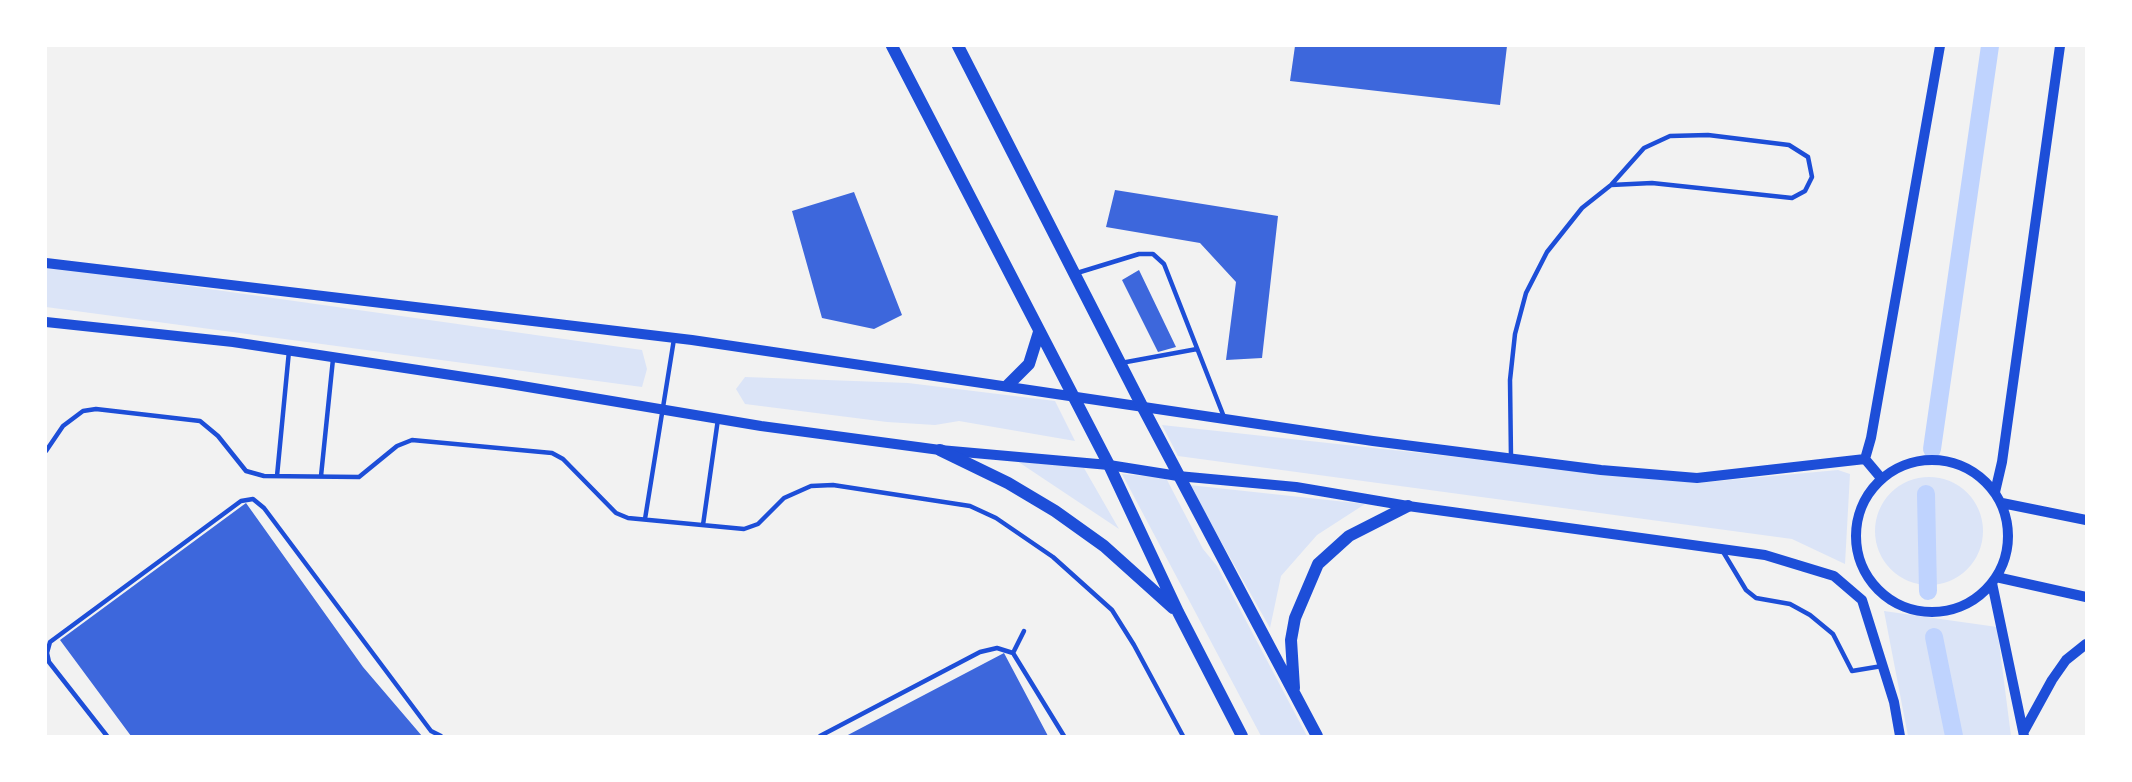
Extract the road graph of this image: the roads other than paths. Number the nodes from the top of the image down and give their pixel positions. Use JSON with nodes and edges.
{"nodes":[{"id":1,"x":892,"y":46,"type":"edge"},
{"id":2,"x":958,"y":46,"type":"edge"},
{"id":3,"x":1940,"y":46,"type":"edge"},
{"id":4,"x":2060,"y":46,"type":"edge"},
{"id":5,"x":1611,"y":185,"type":"junction"},
{"id":6,"x":46,"y":263,"type":"edge"},
{"id":7,"x":1074,"y":274,"type":"junction"},
{"id":8,"x":46,"y":322,"type":"edge"},
{"id":9,"x":1039,"y":332,"type":"junction"},
{"id":10,"x":674,"y":338,"type":"junction"},
{"id":11,"x":1197,"y":349,"type":"junction"},
{"id":12,"x":289,"y":351,"type":"junction"},
{"id":13,"x":334,"y":357,"type":"junction"},
{"id":14,"x":1120,"y":364,"type":"junction"},
{"id":15,"x":1008,"y":385,"type":"junction"},
{"id":16,"x":1072,"y":396,"type":"junction"},
{"id":17,"x":1141,"y":404,"type":"junction"},
{"id":18,"x":663,"y":409,"type":"junction"},
{"id":19,"x":718,"y":418,"type":"junction"},
{"id":20,"x":1224,"y":418,"type":"junction"},
{"id":21,"x":940,"y":450,"type":"junction"},
{"id":22,"x":46,"y":451,"type":"edge"},
{"id":23,"x":1511,"y":458,"type":"junction"},
{"id":24,"x":1865,"y":459,"type":"junction"},
{"id":25,"x":1109,"y":465,"type":"junction"},
{"id":26,"x":277,"y":476,"type":"junction"},
{"id":27,"x":321,"y":476,"type":"junction"},
{"id":28,"x":1178,"y":476,"type":"junction"},
{"id":29,"x":1881,"y":478,"type":"junction"},
{"id":30,"x":1995,"y":492,"type":"junction"},
{"id":31,"x":2002,"y":503,"type":"junction"},
{"id":32,"x":1408,"y":506,"type":"junction"},
{"id":33,"x":645,"y":519,"type":"junction"},
{"id":34,"x":2087,"y":520,"type":"edge"},
{"id":35,"x":703,"y":525,"type":"junction"},
{"id":36,"x":1721,"y":550,"type":"junction"},
{"id":37,"x":1994,"y":580,"type":"junction"},
{"id":38,"x":1873,"y":586,"type":"junction"},
{"id":39,"x":2087,"y":597,"type":"edge"},
{"id":40,"x":1862,"y":600,"type":"junction"},
{"id":41,"x":1178,"y":612,"type":"junction"},
{"id":42,"x":1024,"y":631,"type":"dead end"},
{"id":43,"x":2087,"y":644,"type":"edge"},
{"id":44,"x":1013,"y":653,"type":"junction"},
{"id":45,"x":1883,"y":666,"type":"junction"},
{"id":46,"x":1294,"y":692,"type":"junction"},
{"id":47,"x":2024,"y":734,"type":"edge"},
{"id":48,"x":107,"y":737,"type":"edge"},
{"id":49,"x":441,"y":737,"type":"edge"},
{"id":50,"x":820,"y":737,"type":"edge"},
{"id":51,"x":1063,"y":737,"type":"edge"},
{"id":52,"x":1183,"y":737,"type":"edge"},
{"id":53,"x":1242,"y":737,"type":"edge"},
{"id":54,"x":1317,"y":737,"type":"edge"},
{"id":55,"x":1900,"y":737,"type":"edge"}],
"edges":[{"from":1,"to":9,"type":"main road"},
{"from":2,"to":7,"type":"main road"},
{"from":3,"to":24,"type":"street"},
{"from":4,"to":30,"type":"street"},
{"from":5,"to":5,"type":"lane"},
{"from":5,"to":23,"type":"lane"},
{"from":6,"to":10,"type":"street"},
{"from":7,"to":11,"type":"lane"},
{"from":7,"to":14,"type":"main road"},
{"from":8,"to":12,"type":"street"},
{"from":9,"to":15,"type":"main road"},
{"from":9,"to":16,"type":"main road"},
{"from":10,"to":15,"type":"street"},
{"from":10,"to":18,"type":"lane"},
{"from":11,"to":14,"type":"lane"},
{"from":11,"to":20,"type":"lane"},
{"from":12,"to":13,"type":"street"},
{"from":12,"to":26,"type":"lane"},
{"from":13,"to":18,"type":"street"},
{"from":13,"to":27,"type":"lane"},
{"from":14,"to":17,"type":"main road"},
{"from":15,"to":16,"type":"street"},
{"from":16,"to":17,"type":"street"},
{"from":16,"to":25,"type":"main road"},
{"from":17,"to":20,"type":"street"},
{"from":17,"to":28,"type":"main road"},
{"from":18,"to":19,"type":"street"},
{"from":18,"to":33,"type":"lane"},
{"from":19,"to":21,"type":"street"},
{"from":19,"to":35,"type":"lane"},
{"from":20,"to":23,"type":"street"},
{"from":21,"to":25,"type":"street"},
{"from":21,"to":41,"type":"main road"},
{"from":22,"to":26,"type":"lane"},
{"from":23,"to":24,"type":"street"},
{"from":24,"to":29,"type":"street"},
{"from":25,"to":28,"type":"street"},
{"from":25,"to":41,"type":"main road"},
{"from":26,"to":27,"type":"lane"},
{"from":27,"to":33,"type":"lane"},
{"from":28,"to":32,"type":"street"},
{"from":28,"to":46,"type":"main road"},
{"from":29,"to":30,"type":"street"},
{"from":29,"to":38,"type":"street"},
{"from":30,"to":31,"type":"street"},
{"from":31,"to":34,"type":"street"},
{"from":31,"to":37,"type":"street"},
{"from":32,"to":36,"type":"street"},
{"from":32,"to":46,"type":"main road"},
{"from":33,"to":35,"type":"lane"},
{"from":35,"to":52,"type":"lane"},
{"from":36,"to":40,"type":"street"},
{"from":36,"to":45,"type":"lane"},
{"from":37,"to":38,"type":"street"},
{"from":37,"to":39,"type":"street"},
{"from":37,"to":47,"type":"street"},
{"from":38,"to":40,"type":"street"},
{"from":40,"to":45,"type":"street"},
{"from":41,"to":53,"type":"main road"},
{"from":42,"to":44,"type":"lane"},
{"from":43,"to":47,"type":"street"},
{"from":44,"to":50,"type":"lane"},
{"from":44,"to":51,"type":"lane"},
{"from":45,"to":55,"type":"street"},
{"from":46,"to":54,"type":"main road"},
{"from":48,"to":49,"type":"lane"}]}
